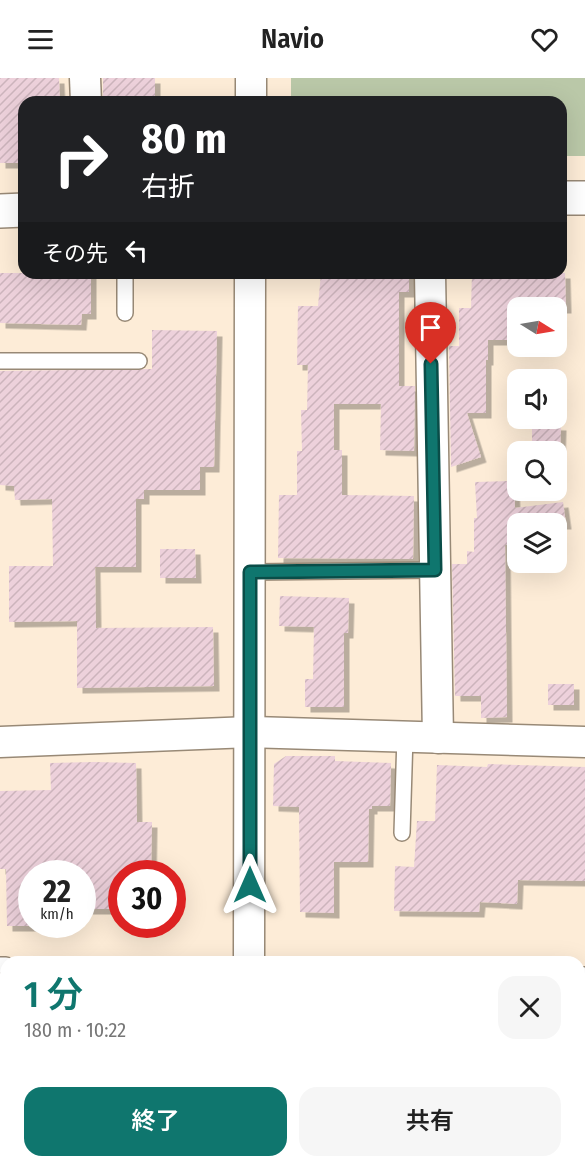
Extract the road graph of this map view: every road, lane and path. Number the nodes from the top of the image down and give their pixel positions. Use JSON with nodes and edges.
{"nodes":[{"id":1,"x":85,"y":78,"type":"edge"},
{"id":2,"x":252,"y":78,"type":"edge"},
{"id":3,"x":86,"y":96,"type":"edge"},
{"id":4,"x":251,"y":96,"type":"edge"},
{"id":5,"x":567,"y":198,"type":"edge"},
{"id":6,"x":585,"y":198,"type":"edge"},
{"id":7,"x":18,"y":210,"type":"edge"},
{"id":8,"x":0,"y":211,"type":"edge"},
{"id":9,"x":125,"y":279,"type":"edge"},
{"id":10,"x":250,"y":279,"type":"edge"},
{"id":11,"x":430,"y":279,"type":"edge"},
{"id":12,"x":125,"y":313,"type":"dead end"},
{"id":13,"x":0,"y":361,"type":"edge"},
{"id":14,"x":139,"y":361,"type":"dead end"},
{"id":15,"x":435,"y":570,"type":"junction"},
{"id":16,"x":250,"y":572,"type":"junction"},
{"id":17,"x":250,"y":732,"type":"junction"},
{"id":18,"x":405,"y":736,"type":"junction"},
{"id":19,"x":438,"y":738,"type":"junction"},
{"id":20,"x":0,"y":742,"type":"edge"},
{"id":21,"x":585,"y":742,"type":"edge"},
{"id":22,"x":402,"y":833,"type":"dead end"},
{"id":23,"x":249,"y":956,"type":"edge"}],
"edges":[{"from":1,"to":3,"type":"street"},
{"from":2,"to":4,"type":"street"},
{"from":5,"to":6,"type":"street"},
{"from":7,"to":8,"type":"street"},
{"from":9,"to":12,"type":"lane"},
{"from":10,"to":16,"type":"street"},
{"from":11,"to":15,"type":"street"},
{"from":13,"to":14,"type":"lane"},
{"from":15,"to":16,"type":"lane"},
{"from":15,"to":19,"type":"street"},
{"from":16,"to":17,"type":"street"},
{"from":17,"to":18,"type":"street"},
{"from":17,"to":20,"type":"street"},
{"from":17,"to":23,"type":"street"},
{"from":18,"to":19,"type":"street"},
{"from":18,"to":22,"type":"lane"},
{"from":19,"to":21,"type":"street"}]}
